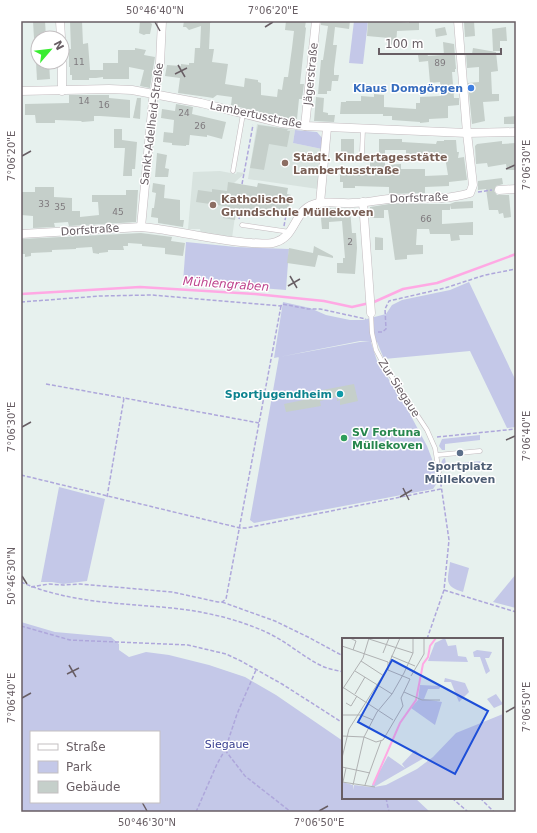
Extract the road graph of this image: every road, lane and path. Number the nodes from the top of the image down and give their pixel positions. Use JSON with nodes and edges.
{"nodes":[{"id":1,"x":162,"y":21,"type":"edge"},
{"id":2,"x":316,"y":21,"type":"edge"},
{"id":3,"x":458,"y":21,"type":"edge"},
{"id":4,"x":62,"y":70,"type":"edge"},
{"id":5,"x":21,"y":91,"type":"edge"},
{"id":6,"x":62,"y":91,"type":"junction"},
{"id":7,"x":154,"y":95,"type":"junction"},
{"id":8,"x":243,"y":114,"type":"junction"},
{"id":9,"x":254,"y":116,"type":"junction"},
{"id":10,"x":304,"y":126,"type":"junction"},
{"id":11,"x":327,"y":128,"type":"junction"},
{"id":12,"x":363,"y":129,"type":"junction"},
{"id":13,"x":516,"y":132,"type":"edge"},
{"id":14,"x":467,"y":133,"type":"junction"},
{"id":15,"x":342,"y":160,"type":"dead end"},
{"id":16,"x":233,"y":171,"type":"dead end"},
{"id":17,"x":242,"y":184,"type":"dead end"},
{"id":18,"x":516,"y":189,"type":"edge"},
{"id":19,"x":499,"y":190,"type":"joint"},
{"id":20,"x":477,"y":192,"type":"dead end"},
{"id":21,"x":363,"y":202,"type":"junction"},
{"id":22,"x":320,"y":203,"type":"junction"},
{"id":23,"x":286,"y":215,"type":"dead end"},
{"id":24,"x":242,"y":225,"type":"dead end"},
{"id":25,"x":140,"y":228,"type":"junction"},
{"id":26,"x":286,"y":232,"type":"junction"},
{"id":27,"x":21,"y":234,"type":"edge"},
{"id":28,"x":516,"y":269,"type":"edge"},
{"id":29,"x":21,"y":302,"type":"edge"},
{"id":30,"x":281,"y":306,"type":"junction"},
{"id":31,"x":371,"y":313,"type":"joint"},
{"id":32,"x":371,"y":322,"type":"junction"},
{"id":33,"x":372,"y":333,"type":"junction"},
{"id":34,"x":46,"y":384,"type":"dead end"},
{"id":35,"x":124,"y":398,"type":"junction"},
{"id":36,"x":259,"y":423,"type":"junction"},
{"id":37,"x":516,"y":429,"type":"edge"},
{"id":38,"x":431,"y":438,"type":"junction"},
{"id":39,"x":480,"y":451,"type":"dead end"},
{"id":40,"x":437,"y":455,"type":"junction"},
{"id":41,"x":439,"y":472,"type":"joint"},
{"id":42,"x":21,"y":475,"type":"edge"},
{"id":43,"x":441,"y":489,"type":"junction"},
{"id":44,"x":107,"y":497,"type":"junction"},
{"id":45,"x":240,"y":528,"type":"junction"},
{"id":46,"x":21,"y":582,"type":"edge"},
{"id":47,"x":32,"y":587,"type":"junction"},
{"id":48,"x":444,"y":590,"type":"junction"},
{"id":49,"x":222,"y":602,"type":"junction"},
{"id":50,"x":516,"y":612,"type":"edge"},
{"id":51,"x":21,"y":626,"type":"edge"},
{"id":52,"x":427,"y":638,"type":"edge"},
{"id":53,"x":342,"y":655,"type":"edge"},
{"id":54,"x":256,"y":670,"type":"junction"},
{"id":55,"x":342,"y":672,"type":"edge"},
{"id":56,"x":342,"y":722,"type":"edge"},
{"id":57,"x":225,"y":750,"type":"junction"},
{"id":58,"x":386,"y":799,"type":"edge"},
{"id":59,"x":453,"y":799,"type":"edge"},
{"id":60,"x":481,"y":799,"type":"edge"},
{"id":61,"x":196,"y":812,"type":"edge"},
{"id":62,"x":291,"y":812,"type":"edge"},
{"id":63,"x":389,"y":812,"type":"edge"},
{"id":64,"x":468,"y":812,"type":"edge"},
{"id":65,"x":494,"y":812,"type":"edge"}],
"edges":[{"from":1,"to":7,"type":"street","name":"Sankt-Adelheid-Straße"},
{"from":2,"to":10,"type":"street","name":"Jägerstraße"},
{"from":3,"to":14,"type":"street","name":"Dorfstraße"},
{"from":4,"to":6,"type":"street"},
{"from":5,"to":6,"type":"street","name":"Lambertusstraße"},
{"from":6,"to":7,"type":"street","name":"Lambertusstraße"},
{"from":7,"to":8,"type":"street","name":"Lambertusstraße"},
{"from":7,"to":25,"type":"street","name":"Sankt-Adelheid-Straße"},
{"from":8,"to":9,"type":"street","name":"Lambertusstraße"},
{"from":8,"to":16,"type":"lane"},
{"from":9,"to":10,"type":"street","name":"Lambertusstraße"},
{"from":9,"to":17,"type":"path"},
{"from":10,"to":11,"type":"street","name":"Lambertusstraße"},
{"from":11,"to":12,"type":"street","name":"Lambertusstraße"},
{"from":11,"to":22,"type":"street"},
{"from":12,"to":14,"type":"street","name":"Lambertusstraße"},
{"from":12,"to":15,"type":"lane"},
{"from":13,"to":14,"type":"street","name":"Lambertusstraße"},
{"from":14,"to":21,"type":"street","name":"Dorfstraße"},
{"from":18,"to":19,"type":"street"},
{"from":19,"to":20,"type":"path"},
{"from":21,"to":22,"type":"street","name":"Dorfstraße"},
{"from":21,"to":31,"type":"street","name":"Zur Siegaue"},
{"from":22,"to":26,"type":"street","name":"Dorfstraße"},
{"from":23,"to":26,"type":"path"},
{"from":24,"to":26,"type":"lane"},
{"from":25,"to":26,"type":"street","name":"Dorfstraße"},
{"from":25,"to":27,"type":"street","name":"Dorfstraße"},
{"from":28,"to":33,"type":"path"},
{"from":29,"to":30,"type":"path"},
{"from":30,"to":32,"type":"path"},
{"from":30,"to":36,"type":"path"},
{"from":31,"to":32,"type":"lane","name":"Zur Siegaue"},
{"from":32,"to":33,"type":"lane","name":"Zur Siegaue"},
{"from":33,"to":38,"type":"lane","name":"Zur Siegaue"},
{"from":34,"to":35,"type":"path"},
{"from":35,"to":36,"type":"path"},
{"from":35,"to":44,"type":"path"},
{"from":36,"to":45,"type":"path"},
{"from":37,"to":38,"type":"path"},
{"from":38,"to":40,"type":"lane","name":"Zur Siegaue"},
{"from":39,"to":40,"type":"lane"},
{"from":40,"to":41,"type":"lane","name":"Zur Siegaue"},
{"from":41,"to":43,"type":"path"},
{"from":42,"to":44,"type":"path"},
{"from":43,"to":45,"type":"path"},
{"from":43,"to":48,"type":"path"},
{"from":44,"to":45,"type":"path"},
{"from":45,"to":49,"type":"path"},
{"from":46,"to":47,"type":"path"},
{"from":47,"to":49,"type":"path"},
{"from":47,"to":55,"type":"path"},
{"from":48,"to":50,"type":"path"},
{"from":48,"to":52,"type":"path"},
{"from":49,"to":53,"type":"path"},
{"from":51,"to":54,"type":"path"},
{"from":54,"to":56,"type":"path"},
{"from":54,"to":57,"type":"path"},
{"from":57,"to":61,"type":"path"},
{"from":57,"to":62,"type":"path"},
{"from":58,"to":63,"type":"path"},
{"from":59,"to":64,"type":"path"},
{"from":60,"to":65,"type":"path"}]}
